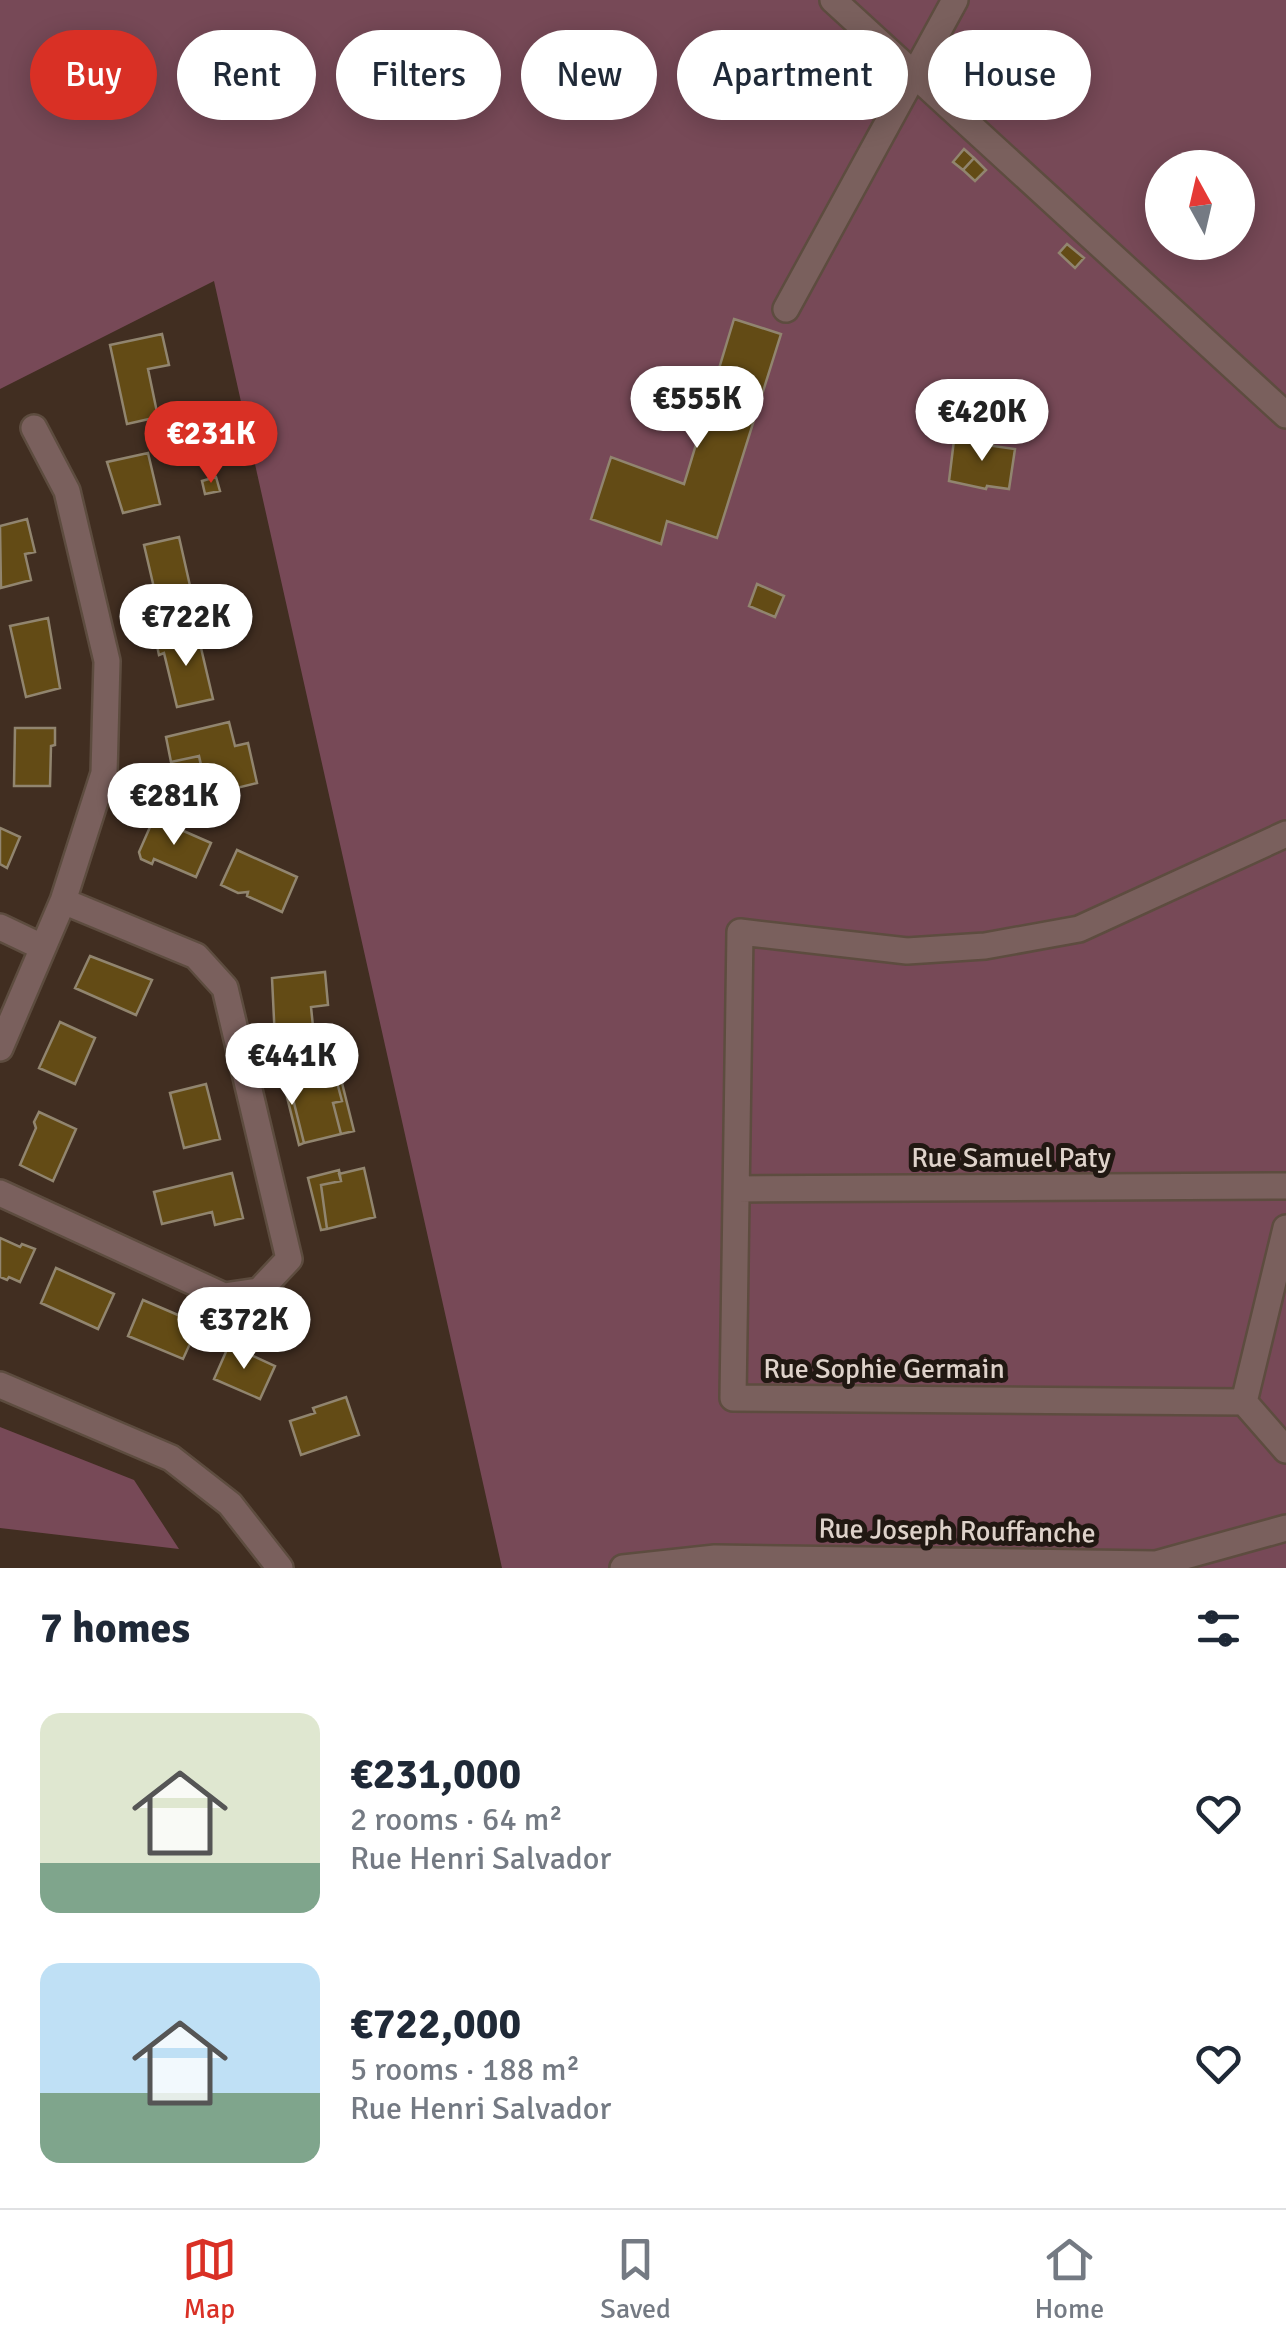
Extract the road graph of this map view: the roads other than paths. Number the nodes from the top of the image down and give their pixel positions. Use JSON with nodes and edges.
{"nodes":[{"id":1,"x":833,"y":0,"type":"edge"},
{"id":2,"x":954,"y":0,"type":"edge"},
{"id":3,"x":915,"y":75,"type":"junction"},
{"id":4,"x":786,"y":310,"type":"dead end"},
{"id":5,"x":1286,"y":415,"type":"edge"},
{"id":6,"x":34,"y":428,"type":"dead end"},
{"id":7,"x":1286,"y":834,"type":"edge"},
{"id":8,"x":64,"y":901,"type":"junction"},
{"id":9,"x":0,"y":927,"type":"edge"},
{"id":10,"x":42,"y":947,"type":"junction"},
{"id":11,"x":0,"y":1048,"type":"edge"},
{"id":12,"x":1286,"y":1186,"type":"edge"},
{"id":13,"x":737,"y":1190,"type":"junction"},
{"id":14,"x":0,"y":1193,"type":"edge"},
{"id":15,"x":1286,"y":1228,"type":"edge"},
{"id":16,"x":0,"y":1385,"type":"edge"},
{"id":17,"x":1244,"y":1402,"type":"junction"},
{"id":18,"x":1286,"y":1450,"type":"edge"},
{"id":19,"x":1286,"y":1528,"type":"edge"},
{"id":20,"x":280,"y":1568,"type":"edge"},
{"id":21,"x":623,"y":1568,"type":"edge"}],
"edges":[{"from":1,"to":3,"type":"street"},
{"from":2,"to":3,"type":"street"},
{"from":3,"to":4,"type":"street"},
{"from":3,"to":5,"type":"street"},
{"from":6,"to":8,"type":"street"},
{"from":7,"to":13,"type":"street"},
{"from":8,"to":10,"type":"street"},
{"from":8,"to":14,"type":"street"},
{"from":9,"to":10,"type":"street"},
{"from":10,"to":11,"type":"street"},
{"from":12,"to":13,"type":"street","name":"Rue Samuel Paty"},
{"from":13,"to":17,"type":"street","name":"Rue Sophie Germain"},
{"from":15,"to":17,"type":"street"},
{"from":16,"to":20,"type":"street"},
{"from":17,"to":18,"type":"street"},
{"from":19,"to":21,"type":"street","name":"Rue Joseph Rouffanche"}]}
